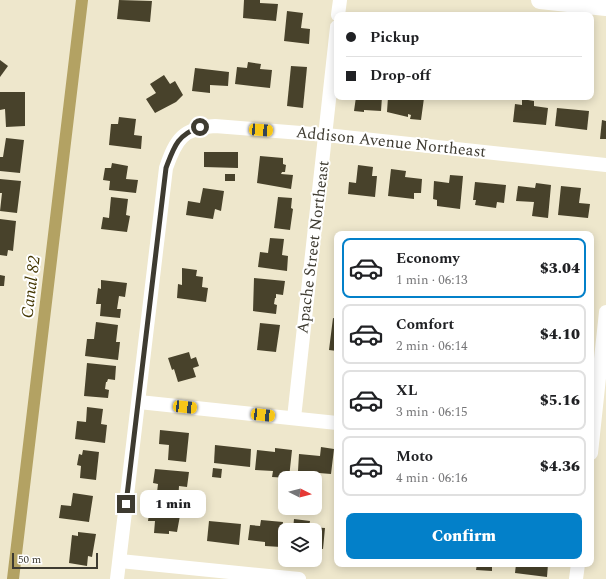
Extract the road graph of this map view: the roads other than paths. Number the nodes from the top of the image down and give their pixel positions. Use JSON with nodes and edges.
{"nodes":[{"id":1,"x":340,"y":0,"type":"edge"},
{"id":2,"x":540,"y":0,"type":"edge"},
{"id":3,"x":606,"y":7,"type":"edge"},
{"id":4,"x":338,"y":12,"type":"edge"},
{"id":5,"x":334,"y":56,"type":"edge"},
{"id":6,"x":326,"y":135,"type":"junction"},
{"id":7,"x":606,"y":165,"type":"edge"},
{"id":8,"x":606,"y":312,"type":"edge"},
{"id":9,"x":139,"y":402,"type":"junction"},
{"id":10,"x":294,"y":418,"type":"junction"},
{"id":11,"x":334,"y":423,"type":"edge"},
{"id":12,"x":594,"y":423,"type":"edge"},
{"id":13,"x":120,"y":562,"type":"junction"},
{"id":14,"x":578,"y":567,"type":"edge"},
{"id":15,"x":117,"y":579,"type":"edge"},
{"id":16,"x":299,"y":579,"type":"edge"},
{"id":17,"x":576,"y":579,"type":"edge"}],
"edges":[{"from":1,"to":4,"type":"street"},
{"from":2,"to":3,"type":"main road"},
{"from":5,"to":6,"type":"street","name":"Apache Street Northeast"},
{"from":6,"to":7,"type":"street","name":"Addison Avenue Northeast"},
{"from":6,"to":9,"type":"street","name":"Addison Avenue Northeast"},
{"from":6,"to":10,"type":"street","name":"Apache Street Northeast"},
{"from":8,"to":12,"type":"street"},
{"from":9,"to":10,"type":"street"},
{"from":9,"to":13,"type":"street"},
{"from":10,"to":11,"type":"street"},
{"from":13,"to":15,"type":"street"},
{"from":13,"to":16,"type":"street"},
{"from":14,"to":17,"type":"street"}]}
